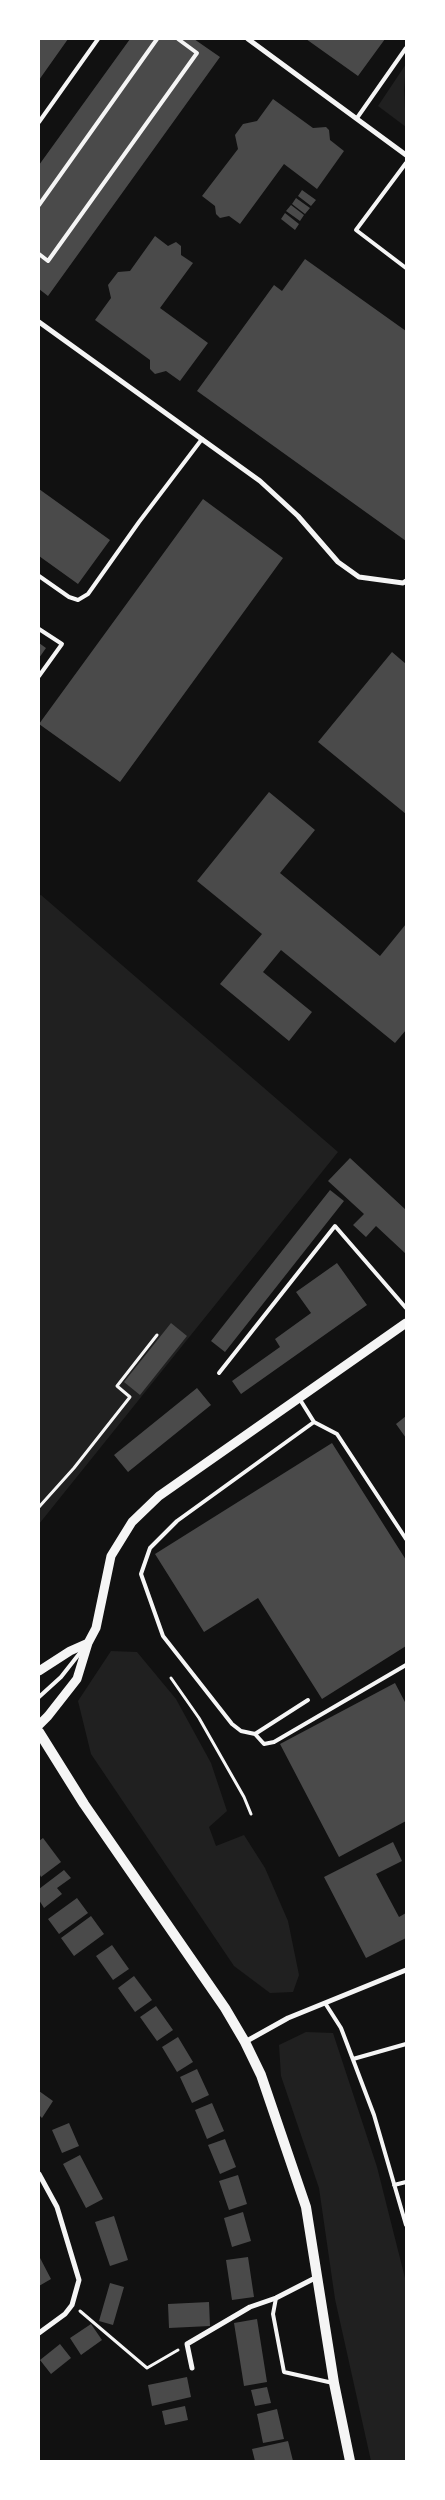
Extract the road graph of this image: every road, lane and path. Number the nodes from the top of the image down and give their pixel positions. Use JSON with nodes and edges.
{"nodes":[{"id":1,"x":98,"y":39,"type":"edge"},
{"id":2,"x":157,"y":39,"type":"edge"},
{"id":3,"x":178,"y":39,"type":"edge"},
{"id":4,"x":248,"y":39,"type":"edge"},
{"id":5,"x":406,"y":48,"type":"edge"},
{"id":6,"x":356,"y":118,"type":"junction"},
{"id":7,"x":39,"y":122,"type":"edge"},
{"id":8,"x":406,"y":155,"type":"edge"},
{"id":9,"x":406,"y":163,"type":"edge"},
{"id":10,"x":39,"y":205,"type":"edge"},
{"id":11,"x":39,"y":254,"type":"edge"},
{"id":12,"x":406,"y":268,"type":"edge"},
{"id":13,"x":39,"y":322,"type":"edge"},
{"id":14,"x":202,"y":439,"type":"junction"},
{"id":15,"x":39,"y":576,"type":"edge"},
{"id":16,"x":406,"y":582,"type":"edge"},
{"id":17,"x":39,"y":629,"type":"edge"},
{"id":18,"x":39,"y":676,"type":"edge"},
{"id":19,"x":406,"y":1308,"type":"edge"},
{"id":20,"x":406,"y":1323,"type":"edge"},
{"id":21,"x":157,"y":1335,"type":"dead end"},
{"id":22,"x":219,"y":1373,"type":"dead end"},
{"id":23,"x":299,"y":1398,"type":"junction"},
{"id":24,"x":314,"y":1422,"type":"junction"},
{"id":25,"x":39,"y":1507,"type":"edge"},
{"id":26,"x":406,"y":1538,"type":"edge"},
{"id":27,"x":88,"y":1644,"type":"junction"},
{"id":28,"x":406,"y":1665,"type":"edge"},
{"id":29,"x":39,"y":1671,"type":"edge"},
{"id":30,"x":171,"y":1678,"type":"dead end"},
{"id":31,"x":39,"y":1697,"type":"edge"},
{"id":32,"x":308,"y":1700,"type":"dead end"},
{"id":33,"x":39,"y":1725,"type":"edge"},
{"id":34,"x":39,"y":1732,"type":"edge"},
{"id":35,"x":255,"y":1734,"type":"junction"},
{"id":36,"x":251,"y":1814,"type":"dead end"},
{"id":37,"x":406,"y":1970,"type":"edge"},
{"id":38,"x":325,"y":2003,"type":"junction"},
{"id":39,"x":245,"y":2042,"type":"junction"},
{"id":40,"x":406,"y":2044,"type":"edge"},
{"id":41,"x":353,"y":2058,"type":"junction"},
{"id":42,"x":39,"y":2174,"type":"edge"},
{"id":43,"x":406,"y":2182,"type":"edge"},
{"id":44,"x":394,"y":2185,"type":"junction"},
{"id":45,"x":406,"y":2225,"type":"edge"},
{"id":46,"x":317,"y":2277,"type":"junction"},
{"id":47,"x":276,"y":2298,"type":"junction"},
{"id":48,"x":72,"y":2304,"type":"junction"},
{"id":49,"x":39,"y":2332,"type":"edge"},
{"id":50,"x":187,"y":2344,"type":"junction"},
{"id":51,"x":192,"y":2368,"type":"dead end"},
{"id":52,"x":334,"y":2383,"type":"junction"},
{"id":53,"x":350,"y":2461,"type":"edge"}],
"edges":[{"from":1,"to":7,"type":"lane"},
{"from":2,"to":10,"type":"lane"},
{"from":3,"to":11,"type":"lane"},
{"from":4,"to":6,"type":"street"},
{"from":5,"to":6,"type":"lane"},
{"from":6,"to":8,"type":"street"},
{"from":9,"to":12,"type":"lane"},
{"from":13,"to":14,"type":"street"},
{"from":14,"to":15,"type":"lane"},
{"from":14,"to":16,"type":"street"},
{"from":17,"to":18,"type":"lane"},
{"from":19,"to":22,"type":"lane"},
{"from":20,"to":23,"type":"street"},
{"from":21,"to":25,"type":"path"},
{"from":23,"to":24,"type":"lane"},
{"from":23,"to":27,"type":"street"},
{"from":24,"to":26,"type":"lane"},
{"from":24,"to":35,"type":"lane"},
{"from":27,"to":29,"type":"street"},
{"from":27,"to":31,"type":"lane"},
{"from":27,"to":33,"type":"street"},
{"from":28,"to":35,"type":"lane"},
{"from":30,"to":36,"type":"path"},
{"from":32,"to":35,"type":"lane"},
{"from":34,"to":39,"type":"main road"},
{"from":37,"to":38,"type":"street"},
{"from":38,"to":39,"type":"street"},
{"from":38,"to":41,"type":"lane"},
{"from":39,"to":46,"type":"main road"},
{"from":40,"to":41,"type":"lane"},
{"from":41,"to":44,"type":"lane"},
{"from":42,"to":48,"type":"street"},
{"from":43,"to":44,"type":"lane"},
{"from":44,"to":45,"type":"lane"},
{"from":46,"to":47,"type":"street"},
{"from":46,"to":52,"type":"main road"},
{"from":47,"to":50,"type":"street"},
{"from":47,"to":52,"type":"lane"},
{"from":48,"to":49,"type":"street"},
{"from":48,"to":50,"type":"path"},
{"from":50,"to":51,"type":"street"},
{"from":52,"to":53,"type":"main road"}]}
